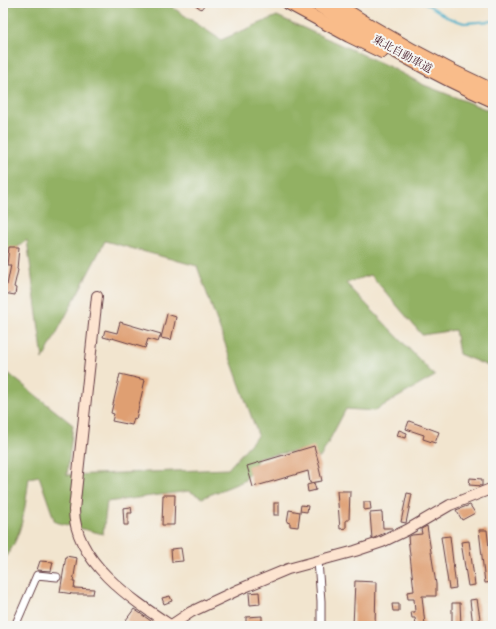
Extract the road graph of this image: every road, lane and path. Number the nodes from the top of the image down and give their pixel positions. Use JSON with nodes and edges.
{"nodes":[{"id":1,"x":288,"y":3,"type":"edge"},
{"id":2,"x":314,"y":3,"type":"edge"},
{"id":3,"x":334,"y":3,"type":"edge"},
{"id":4,"x":454,"y":83,"type":"junction"},
{"id":5,"x":491,"y":95,"type":"edge"},
{"id":6,"x":97,"y":296,"type":"dead end"},
{"id":7,"x":493,"y":488,"type":"edge"},
{"id":8,"x":318,"y":561,"type":"junction"},
{"id":9,"x":57,"y":577,"type":"dead end"},
{"id":10,"x":15,"y":626,"type":"edge"},
{"id":11,"x":170,"y":626,"type":"edge"},
{"id":12,"x":321,"y":626,"type":"edge"}],
"edges":[{"from":1,"to":4,"type":"highway"},
{"from":2,"to":4,"type":"highway","name":"東北自動車道"},
{"from":3,"to":5,"type":"highway","name":"東北自動車道"},
{"from":4,"to":5,"type":"highway","name":"東北自動車道"},
{"from":6,"to":11,"type":"street"},
{"from":7,"to":8,"type":"street"},
{"from":8,"to":11,"type":"street"},
{"from":8,"to":12,"type":"street"},
{"from":9,"to":10,"type":"street"}]}
